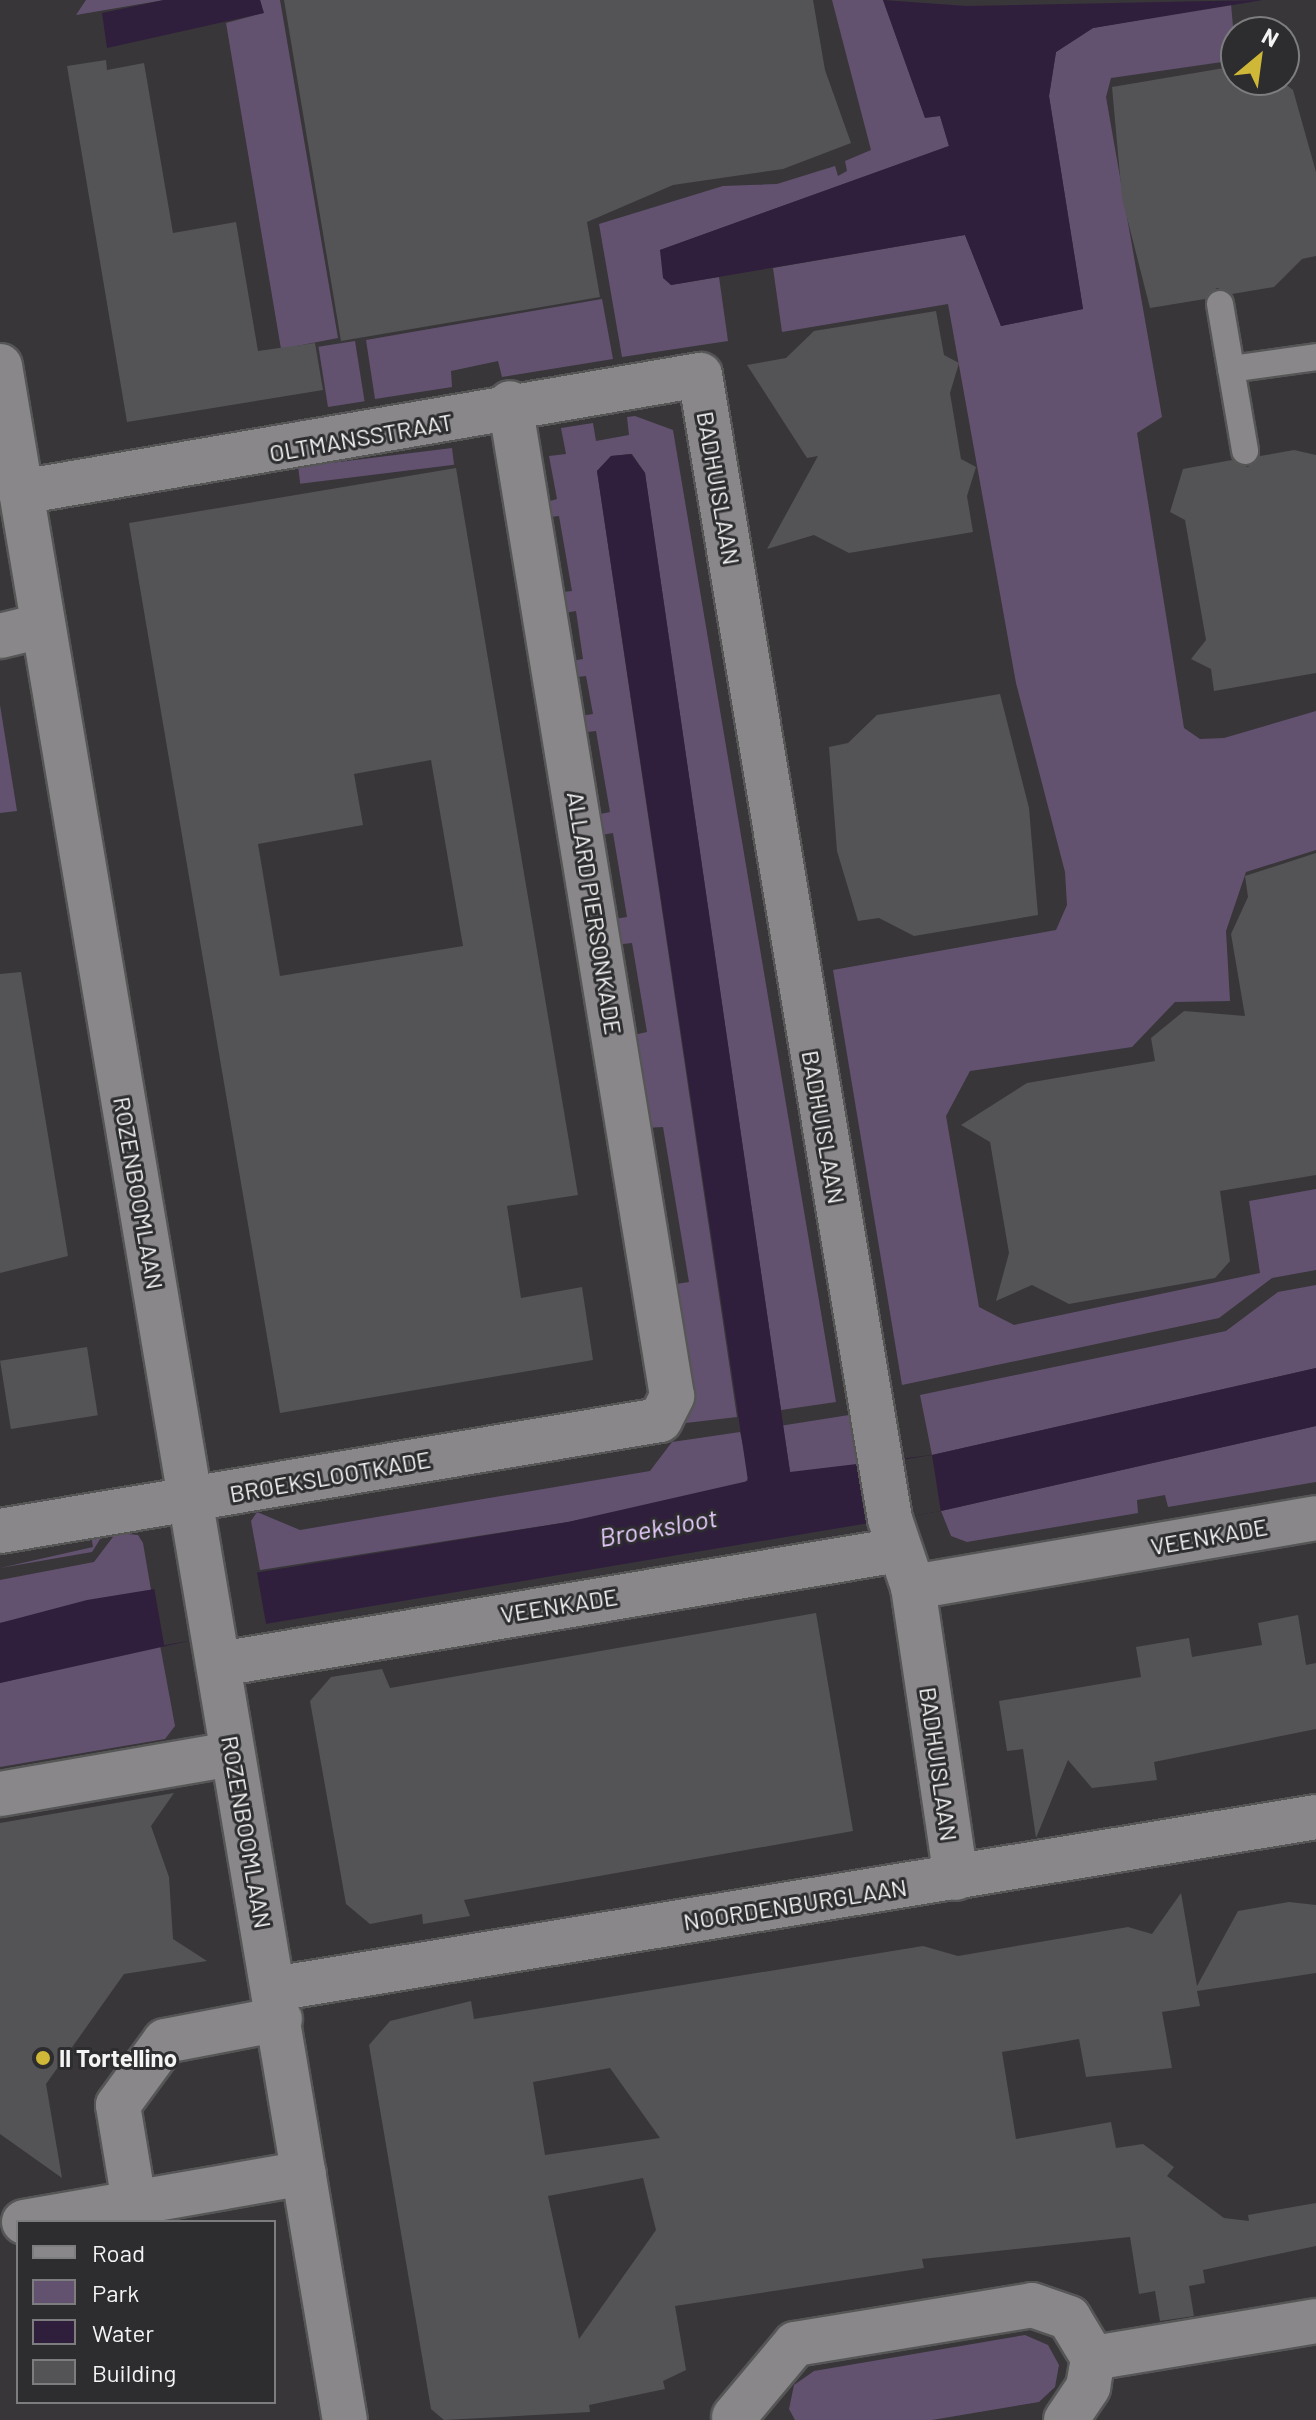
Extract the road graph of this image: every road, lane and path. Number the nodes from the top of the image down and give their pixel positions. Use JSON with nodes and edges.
{"nodes":[{"id":1,"x":1220,"y":304,"type":"dead end"},
{"id":2,"x":1316,"y":357,"type":"edge"},
{"id":3,"x":0,"y":366,"type":"edge"},
{"id":4,"x":1231,"y":369,"type":"junction"},
{"id":5,"x":700,"y":375,"type":"joint"},
{"id":6,"x":510,"y":403,"type":"junction"},
{"id":7,"x":1245,"y":451,"type":"dead end"},
{"id":8,"x":21,"y":492,"type":"junction"},
{"id":9,"x":21,"y":631,"type":"edge"},
{"id":10,"x":660,"y":1420,"type":"joint"},
{"id":11,"x":191,"y":1501,"type":"junction"},
{"id":12,"x":1316,"y":1518,"type":"edge"},
{"id":13,"x":0,"y":1531,"type":"edge"},
{"id":14,"x":901,"y":1552,"type":"junction"},
{"id":15,"x":218,"y":1656,"type":"junction"},
{"id":16,"x":232,"y":1754,"type":"junction"},
{"id":17,"x":0,"y":1794,"type":"edge"},
{"id":18,"x":1316,"y":1817,"type":"edge"},
{"id":19,"x":956,"y":1878,"type":"junction"},
{"id":20,"x":277,"y":2004,"type":"junction"},
{"id":21,"x":304,"y":2173,"type":"junction"},
{"id":22,"x":134,"y":2202,"type":"junction"},
{"id":23,"x":35,"y":2220,"type":"edge"},
{"id":24,"x":1316,"y":2321,"type":"edge"},
{"id":25,"x":1093,"y":2358,"type":"junction"},
{"id":26,"x":729,"y":2419,"type":"edge"},
{"id":27,"x":345,"y":2420,"type":"edge"},
{"id":28,"x":1066,"y":2420,"type":"edge"}],
"edges":[{"from":1,"to":4,"type":"lane"},
{"from":2,"to":4,"type":"lane"},
{"from":3,"to":8,"type":"street","name":"ROZENBOOMLAAN"},
{"from":4,"to":7,"type":"lane"},
{"from":5,"to":6,"type":"street","name":"OLTMANSSTRAAT"},
{"from":5,"to":14,"type":"street","name":"BADHUISLAAN"},
{"from":6,"to":8,"type":"street","name":"OLTMANSSTRAAT"},
{"from":6,"to":10,"type":"street","name":"ALLARD PIERSONKADE"},
{"from":8,"to":9,"type":"street","name":"ROZENBOOMLAAN"},
{"from":9,"to":11,"type":"street","name":"ROZENBOOMLAAN"},
{"from":10,"to":11,"type":"street","name":"BROEKSLOOTKADE"},
{"from":11,"to":13,"type":"street","name":"BROEKSLOOTKADE"},
{"from":11,"to":15,"type":"street","name":"ROZENBOOMLAAN"},
{"from":12,"to":14,"type":"street","name":"VEENKADE"},
{"from":14,"to":15,"type":"street","name":"VEENKADE"},
{"from":14,"to":19,"type":"street","name":"BADHUISLAAN"},
{"from":15,"to":16,"type":"street","name":"ROZENBOOMLAAN"},
{"from":16,"to":17,"type":"street"},
{"from":16,"to":20,"type":"street","name":"ROZENBOOMLAAN"},
{"from":18,"to":19,"type":"street","name":"NOORDENBURGLAAN"},
{"from":19,"to":20,"type":"street","name":"NOORDENBURGLAAN"},
{"from":20,"to":21,"type":"street","name":"ROZENBOOMLAAN"},
{"from":20,"to":22,"type":"street"},
{"from":21,"to":22,"type":"street"},
{"from":21,"to":27,"type":"street","name":"ROZENBOOMLAAN"},
{"from":22,"to":23,"type":"street"},
{"from":24,"to":25,"type":"street"},
{"from":25,"to":26,"type":"street"},
{"from":25,"to":28,"type":"street"}]}
